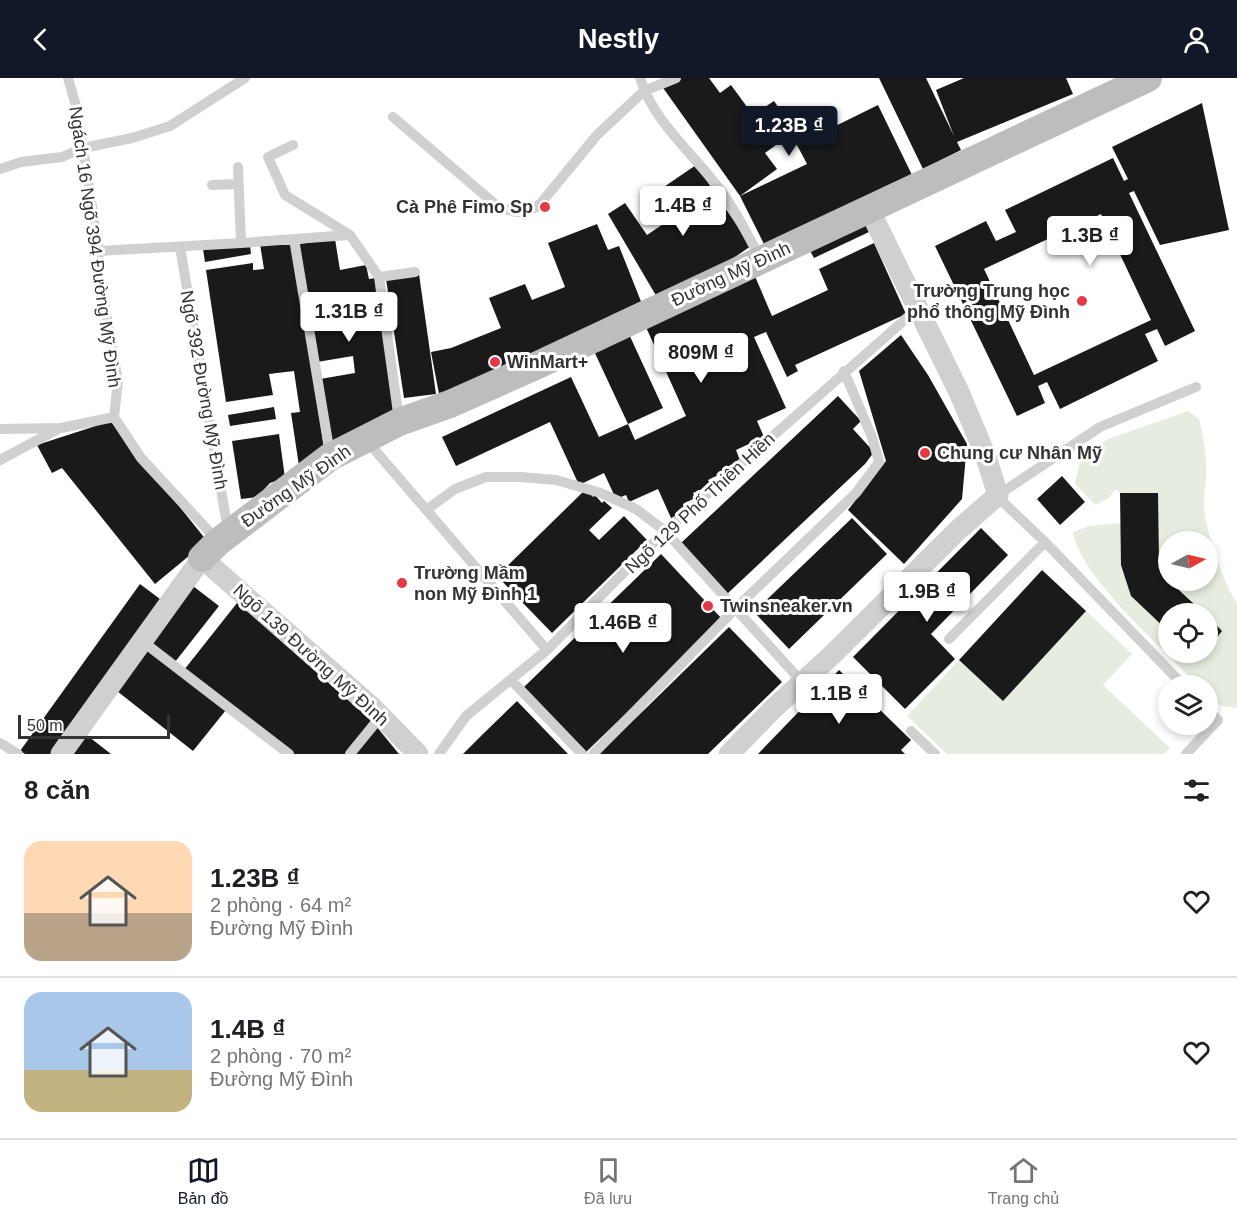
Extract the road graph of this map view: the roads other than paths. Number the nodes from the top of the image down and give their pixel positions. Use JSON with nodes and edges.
{"nodes":[{"id":1,"x":68,"y":78,"type":"edge"},
{"id":2,"x":245,"y":78,"type":"edge"},
{"id":3,"x":640,"y":78,"type":"edge"},
{"id":4,"x":676,"y":78,"type":"edge"},
{"id":5,"x":1148,"y":78,"type":"edge"},
{"id":6,"x":644,"y":90,"type":"junction"},
{"id":7,"x":393,"y":117,"type":"dead end"},
{"id":8,"x":293,"y":145,"type":"dead end"},
{"id":9,"x":83,"y":148,"type":"junction"},
{"id":10,"x":238,"y":167,"type":"dead end"},
{"id":11,"x":0,"y":169,"type":"edge"},
{"id":12,"x":238,"y":184,"type":"junction"},
{"id":13,"x":212,"y":185,"type":"dead end"},
{"id":14,"x":869,"y":209,"type":"junction"},
{"id":15,"x":350,"y":235,"type":"junction"},
{"id":16,"x":294,"y":239,"type":"junction"},
{"id":17,"x":240,"y":243,"type":"junction"},
{"id":18,"x":180,"y":247,"type":"junction"},
{"id":19,"x":99,"y":251,"type":"junction"},
{"id":20,"x":762,"y":259,"type":"junction"},
{"id":21,"x":415,"y":272,"type":"dead end"},
{"id":22,"x":379,"y":277,"type":"junction"},
{"id":23,"x":917,"y":309,"type":"junction"},
{"id":24,"x":844,"y":371,"type":"junction"},
{"id":25,"x":1196,"y":387,"type":"dead end"},
{"id":26,"x":114,"y":417,"type":"junction"},
{"id":27,"x":399,"y":422,"type":"junction"},
{"id":28,"x":61,"y":428,"type":"junction"},
{"id":29,"x":0,"y":429,"type":"edge"},
{"id":30,"x":365,"y":439,"type":"junction"},
{"id":31,"x":330,"y":457,"type":"junction"},
{"id":32,"x":0,"y":460,"type":"edge"},
{"id":33,"x":998,"y":495,"type":"junction"},
{"id":34,"x":426,"y":510,"type":"junction"},
{"id":35,"x":665,"y":531,"type":"junction"},
{"id":36,"x":1045,"y":542,"type":"junction"},
{"id":37,"x":216,"y":545,"type":"junction"},
{"id":38,"x":736,"y":608,"type":"junction"},
{"id":39,"x":949,"y":639,"type":"dead end"},
{"id":40,"x":142,"y":641,"type":"junction"},
{"id":41,"x":548,"y":650,"type":"junction"},
{"id":42,"x":1173,"y":675,"type":"edge"},
{"id":43,"x":511,"y":680,"type":"junction"},
{"id":44,"x":802,"y":682,"type":"junction"},
{"id":45,"x":381,"y":716,"type":"junction"},
{"id":46,"x":911,"y":731,"type":"dead end"},
{"id":47,"x":1204,"y":735,"type":"edge"},
{"id":48,"x":0,"y":743,"type":"edge"},
{"id":49,"x":18,"y":754,"type":"edge"},
{"id":50,"x":61,"y":754,"type":"edge"},
{"id":51,"x":289,"y":754,"type":"edge"},
{"id":52,"x":350,"y":754,"type":"edge"},
{"id":53,"x":418,"y":754,"type":"edge"},
{"id":54,"x":439,"y":754,"type":"edge"},
{"id":55,"x":582,"y":754,"type":"edge"},
{"id":56,"x":593,"y":754,"type":"edge"},
{"id":57,"x":729,"y":754,"type":"edge"},
{"id":58,"x":935,"y":754,"type":"edge"},
{"id":59,"x":1186,"y":754,"type":"edge"}],
"edges":[{"from":1,"to":9,"type":"lane","name":"Ngách 16 Ngõ 394 Đường Mỹ Đình"},
{"from":2,"to":9,"type":"lane"},
{"from":3,"to":6,"type":"lane"},
{"from":4,"to":6,"type":"lane"},
{"from":5,"to":14,"type":"street","name":"Đường Mỹ Đình"},
{"from":6,"to":7,"type":"lane"},
{"from":6,"to":20,"type":"lane"},
{"from":8,"to":15,"type":"lane"},
{"from":9,"to":11,"type":"lane"},
{"from":9,"to":19,"type":"lane","name":"Ngách 16 Ngõ 394 Đường Mỹ Đình"},
{"from":10,"to":12,"type":"lane"},
{"from":12,"to":13,"type":"lane"},
{"from":12,"to":17,"type":"lane"},
{"from":14,"to":20,"type":"street","name":"Đường Mỹ Đình"},
{"from":14,"to":23,"type":"street"},
{"from":15,"to":16,"type":"lane"},
{"from":15,"to":22,"type":"lane"},
{"from":16,"to":17,"type":"lane"},
{"from":16,"to":31,"type":"lane"},
{"from":17,"to":18,"type":"lane"},
{"from":18,"to":19,"type":"lane"},
{"from":18,"to":37,"type":"lane","name":"Ngõ 392 Đường Mỹ Đình"},
{"from":19,"to":26,"type":"lane","name":"Ngách 16 Ngõ 394 Đường Mỹ Đình"},
{"from":20,"to":27,"type":"street","name":"Đường Mỹ Đình"},
{"from":21,"to":22,"type":"lane"},
{"from":22,"to":27,"type":"lane"},
{"from":23,"to":24,"type":"lane","name":"Ngõ 129 Phố Thiên Hiền"},
{"from":23,"to":33,"type":"street"},
{"from":24,"to":35,"type":"lane","name":"Ngõ 129 Phố Thiên Hiền"},
{"from":24,"to":38,"type":"lane"},
{"from":25,"to":33,"type":"lane"},
{"from":26,"to":28,"type":"lane"},
{"from":26,"to":37,"type":"lane"},
{"from":27,"to":30,"type":"street","name":"Đường Mỹ Đình"},
{"from":28,"to":29,"type":"lane"},
{"from":28,"to":32,"type":"lane"},
{"from":30,"to":31,"type":"street","name":"Đường Mỹ Đình"},
{"from":30,"to":34,"type":"lane"},
{"from":31,"to":37,"type":"street","name":"Đường Mỹ Đình"},
{"from":33,"to":36,"type":"lane"},
{"from":33,"to":44,"type":"street"},
{"from":34,"to":35,"type":"lane"},
{"from":34,"to":41,"type":"lane"},
{"from":35,"to":38,"type":"lane"},
{"from":35,"to":41,"type":"lane","name":"Ngõ 129 Phố Thiên Hiền"},
{"from":36,"to":39,"type":"lane"},
{"from":36,"to":42,"type":"lane"},
{"from":37,"to":40,"type":"street"},
{"from":37,"to":45,"type":"street","name":"Ngõ 139 Đường Mỹ Đình"},
{"from":38,"to":44,"type":"lane"},
{"from":38,"to":56,"type":"lane"},
{"from":40,"to":50,"type":"street"},
{"from":40,"to":51,"type":"lane"},
{"from":41,"to":43,"type":"lane","name":"Ngõ 129 Phố Thiên Hiền"},
{"from":43,"to":54,"type":"lane","name":"Ngõ 129 Phố Thiên Hiền"},
{"from":43,"to":55,"type":"lane"},
{"from":44,"to":57,"type":"street"},
{"from":45,"to":52,"type":"lane"},
{"from":45,"to":53,"type":"street","name":"Ngõ 139 Đường Mỹ Đình"},
{"from":46,"to":58,"type":"lane"},
{"from":47,"to":59,"type":"lane"},
{"from":48,"to":49,"type":"lane"}]}
